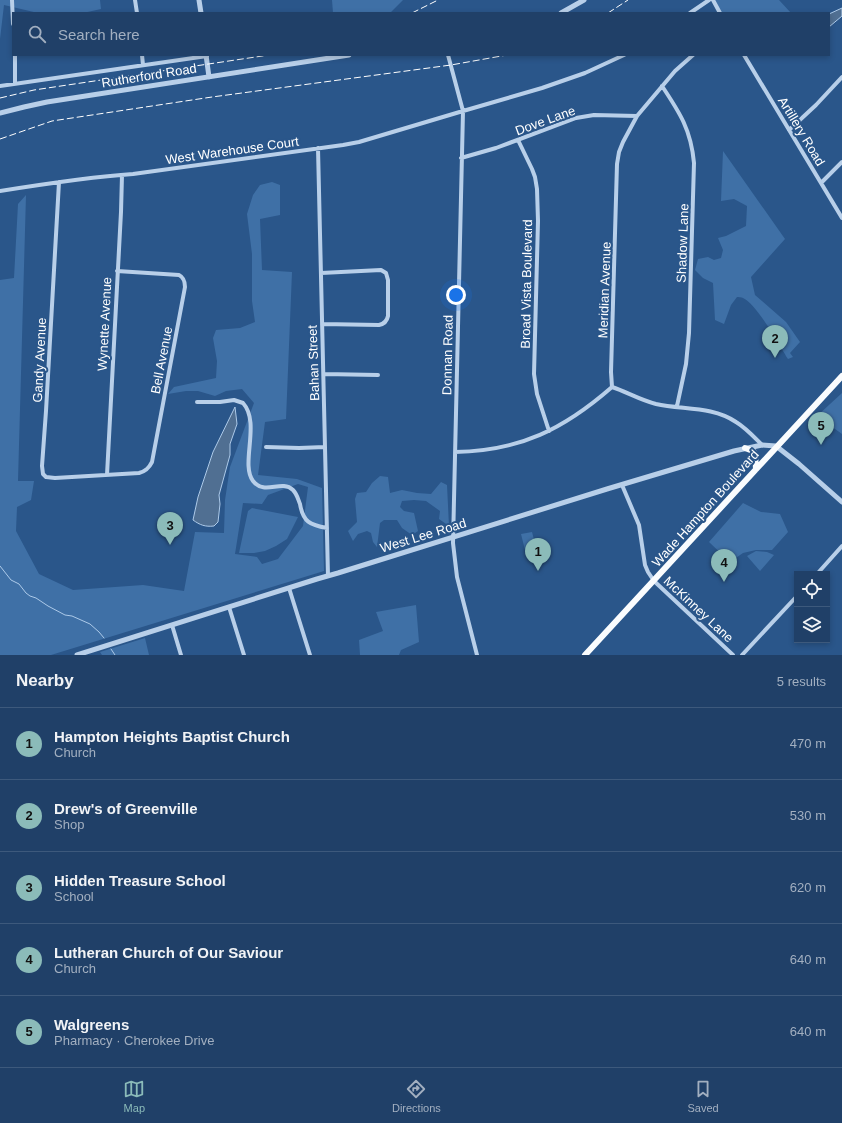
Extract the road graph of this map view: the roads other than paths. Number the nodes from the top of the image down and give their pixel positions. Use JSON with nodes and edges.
{"nodes":[{"id":1,"x":12,"y":0,"type":"edge"},
{"id":2,"x":135,"y":0,"type":"edge"},
{"id":3,"x":199,"y":0,"type":"edge"},
{"id":4,"x":584,"y":0,"type":"edge"},
{"id":5,"x":709,"y":0,"type":"edge"},
{"id":6,"x":713,"y":0,"type":"edge"},
{"id":7,"x":12,"y":12,"type":"edge"},
{"id":8,"x":136,"y":12,"type":"edge"},
{"id":9,"x":201,"y":12,"type":"edge"},
{"id":10,"x":563,"y":12,"type":"edge"},
{"id":11,"x":691,"y":12,"type":"edge"},
{"id":12,"x":719,"y":12,"type":"edge"},
{"id":13,"x":15,"y":56,"type":"edge"},
{"id":14,"x":142,"y":56,"type":"edge"},
{"id":15,"x":207,"y":56,"type":"edge"},
{"id":16,"x":343,"y":56,"type":"edge"},
{"id":17,"x":448,"y":56,"type":"edge"},
{"id":18,"x":622,"y":56,"type":"edge"},
{"id":19,"x":692,"y":56,"type":"edge"},
{"id":20,"x":745,"y":56,"type":"edge"},
{"id":21,"x":143,"y":65,"type":"junction"},
{"id":22,"x":209,"y":77,"type":"junction"},
{"id":23,"x":842,"y":77,"type":"edge"},
{"id":24,"x":15,"y":83,"type":"junction"},
{"id":25,"x":0,"y":86,"type":"edge"},
{"id":26,"x":662,"y":86,"type":"junction"},
{"id":27,"x":463,"y":111,"type":"junction"},
{"id":28,"x":0,"y":113,"type":"edge"},
{"id":29,"x":637,"y":116,"type":"junction"},
{"id":30,"x":789,"y":130,"type":"junction"},
{"id":31,"x":518,"y":140,"type":"junction"},
{"id":32,"x":318,"y":148,"type":"junction"},
{"id":33,"x":462,"y":158,"type":"junction"},
{"id":34,"x":842,"y":162,"type":"edge"},
{"id":35,"x":122,"y":175,"type":"junction"},
{"id":36,"x":59,"y":182,"type":"junction"},
{"id":37,"x":821,"y":183,"type":"junction"},
{"id":38,"x":0,"y":191,"type":"edge"},
{"id":39,"x":842,"y":218,"type":"edge"},
{"id":40,"x":118,"y":272,"type":"junction"},
{"id":41,"x":321,"y":273,"type":"junction"},
{"id":42,"x":322,"y":324,"type":"junction"},
{"id":43,"x":324,"y":374,"type":"junction"},
{"id":44,"x":378,"y":375,"type":"dead end"},
{"id":45,"x":842,"y":376,"type":"edge"},
{"id":46,"x":612,"y":387,"type":"junction"},
{"id":47,"x":197,"y":402,"type":"dead end"},
{"id":48,"x":677,"y":406,"type":"junction"},
{"id":49,"x":548,"y":431,"type":"junction"},
{"id":50,"x":762,"y":445,"type":"junction"},
{"id":51,"x":776,"y":446,"type":"junction"},
{"id":52,"x":266,"y":447,"type":"dead end"},
{"id":53,"x":325,"y":447,"type":"junction"},
{"id":54,"x":745,"y":448,"type":"junction"},
{"id":55,"x":454,"y":452,"type":"junction"},
{"id":56,"x":756,"y":469,"type":"junction"},
{"id":57,"x":106,"y":475,"type":"junction"},
{"id":58,"x":622,"y":485,"type":"junction"},
{"id":59,"x":842,"y":502,"type":"edge"},
{"id":60,"x":327,"y":528,"type":"junction"},
{"id":61,"x":453,"y":537,"type":"junction"},
{"id":62,"x":842,"y":546,"type":"edge"},
{"id":63,"x":820,"y":571,"type":"edge"},
{"id":64,"x":328,"y":576,"type":"junction"},
{"id":65,"x":652,"y":578,"type":"junction"},
{"id":66,"x":289,"y":588,"type":"junction"},
{"id":67,"x":794,"y":599,"type":"edge"},
{"id":68,"x":229,"y":607,"type":"junction"},
{"id":69,"x":172,"y":625,"type":"junction"},
{"id":70,"x":77,"y":655,"type":"edge"},
{"id":71,"x":181,"y":655,"type":"edge"},
{"id":72,"x":244,"y":655,"type":"edge"},
{"id":73,"x":310,"y":655,"type":"edge"},
{"id":74,"x":477,"y":655,"type":"edge"},
{"id":75,"x":585,"y":655,"type":"edge"},
{"id":76,"x":733,"y":655,"type":"edge"},
{"id":77,"x":742,"y":655,"type":"edge"}],
"edges":[{"from":1,"to":7,"type":"street"},
{"from":2,"to":8,"type":"street"},
{"from":3,"to":9,"type":"street"},
{"from":4,"to":10,"type":"street"},
{"from":5,"to":11,"type":"street"},
{"from":6,"to":12,"type":"street"},
{"from":13,"to":24,"type":"street"},
{"from":14,"to":21,"type":"street"},
{"from":15,"to":21,"type":"street"},
{"from":15,"to":22,"type":"street"},
{"from":16,"to":22,"type":"street","name":"Rutherford Road"},
{"from":17,"to":27,"type":"street","name":"Donnan Road"},
{"from":18,"to":27,"type":"street","name":"West Warehouse Court"},
{"from":19,"to":26,"type":"street","name":"Meridian Avenue"},
{"from":20,"to":30,"type":"street","name":"Artillery Road"},
{"from":21,"to":24,"type":"street"},
{"from":22,"to":28,"type":"street","name":"Rutherford Road"},
{"from":23,"to":30,"type":"street"},
{"from":24,"to":25,"type":"street"},
{"from":26,"to":29,"type":"street","name":"Meridian Avenue"},
{"from":26,"to":48,"type":"street","name":"Shadow Lane"},
{"from":27,"to":32,"type":"street","name":"West Warehouse Court"},
{"from":27,"to":33,"type":"street","name":"Donnan Road"},
{"from":29,"to":31,"type":"street","name":"Dove Lane"},
{"from":29,"to":46,"type":"street","name":"Meridian Avenue"},
{"from":30,"to":37,"type":"street","name":"Artillery Road"},
{"from":31,"to":33,"type":"street","name":"Dove Lane"},
{"from":31,"to":49,"type":"street","name":"Broad Vista Boulevard"},
{"from":32,"to":35,"type":"street","name":"West Warehouse Court"},
{"from":32,"to":41,"type":"street","name":"Bahan Street"},
{"from":33,"to":55,"type":"street","name":"Donnan Road"},
{"from":34,"to":37,"type":"street"},
{"from":35,"to":36,"type":"street","name":"West Warehouse Court"},
{"from":35,"to":40,"type":"street","name":"Wynette Avenue"},
{"from":36,"to":38,"type":"street","name":"West Warehouse Court"},
{"from":36,"to":57,"type":"street","name":"Gandy Avenue"},
{"from":37,"to":39,"type":"street","name":"Artillery Road"},
{"from":40,"to":57,"type":"street","name":"Wynette Avenue"},
{"from":40,"to":57,"type":"street","name":"Bell Avenue"},
{"from":41,"to":42,"type":"street","name":"Bahan Street"},
{"from":41,"to":42,"type":"street"},
{"from":42,"to":43,"type":"street","name":"Bahan Street"},
{"from":43,"to":44,"type":"street"},
{"from":43,"to":53,"type":"street","name":"Bahan Street"},
{"from":45,"to":51,"type":"main road","name":"Wade Hampton Boulevard"},
{"from":46,"to":48,"type":"street"},
{"from":46,"to":49,"type":"street"},
{"from":47,"to":60,"type":"street"},
{"from":48,"to":50,"type":"street"},
{"from":49,"to":55,"type":"street"},
{"from":50,"to":51,"type":"street","name":"West Lee Road"},
{"from":50,"to":54,"type":"street","name":"West Lee Road"},
{"from":51,"to":56,"type":"main road","name":"Wade Hampton Boulevard"},
{"from":51,"to":59,"type":"street"},
{"from":52,"to":53,"type":"street"},
{"from":53,"to":60,"type":"street","name":"Bahan Street"},
{"from":54,"to":56,"type":"main road"},
{"from":54,"to":58,"type":"street","name":"West Lee Road"},
{"from":55,"to":61,"type":"street","name":"Donnan Road"},
{"from":56,"to":65,"type":"main road","name":"Wade Hampton Boulevard"},
{"from":58,"to":61,"type":"street","name":"West Lee Road"},
{"from":58,"to":65,"type":"street"},
{"from":60,"to":64,"type":"street","name":"Bahan Street"},
{"from":61,"to":64,"type":"street","name":"West Lee Road"},
{"from":61,"to":74,"type":"street","name":"Donnan Road"},
{"from":62,"to":63,"type":"street"},
{"from":64,"to":66,"type":"street","name":"West Lee Road"},
{"from":65,"to":75,"type":"main road","name":"Wade Hampton Boulevard"},
{"from":65,"to":76,"type":"street","name":"McKinney Lane"},
{"from":66,"to":68,"type":"street","name":"West Lee Road"},
{"from":66,"to":73,"type":"street"},
{"from":67,"to":77,"type":"street"},
{"from":68,"to":69,"type":"street","name":"West Lee Road"},
{"from":68,"to":72,"type":"street"},
{"from":69,"to":70,"type":"street","name":"West Lee Road"},
{"from":69,"to":71,"type":"street"}]}
